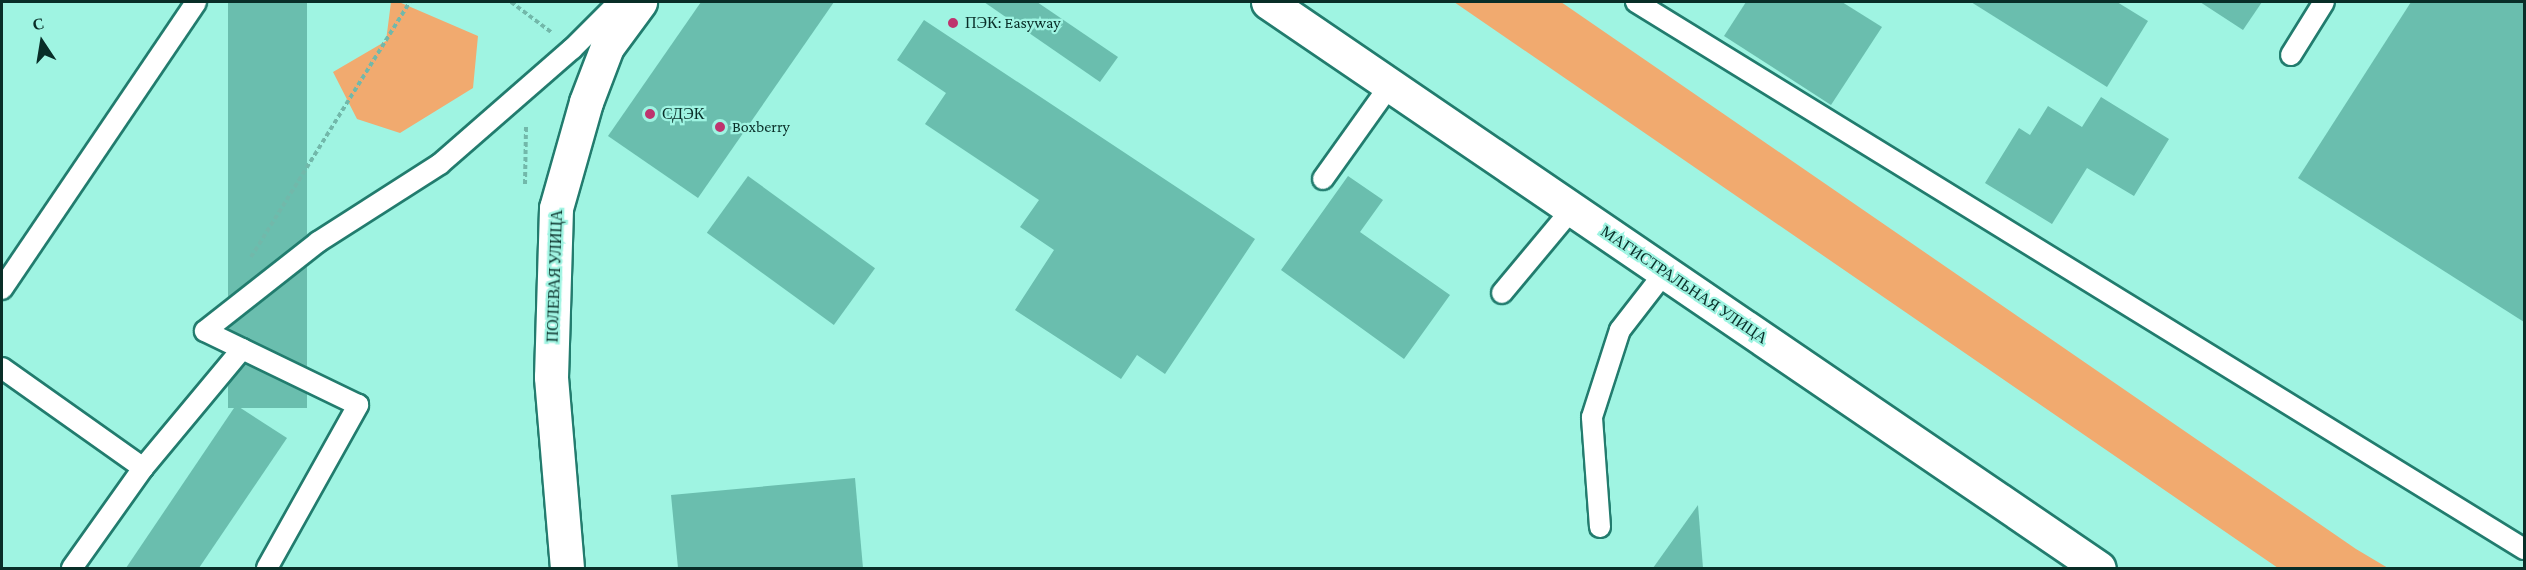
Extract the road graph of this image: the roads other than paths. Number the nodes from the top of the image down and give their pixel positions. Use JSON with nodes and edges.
{"nodes":[{"id":1,"x":196,"y":2,"type":"edge"},
{"id":2,"x":620,"y":2,"type":"edge"},
{"id":3,"x":640,"y":2,"type":"edge"},
{"id":4,"x":1268,"y":2,"type":"edge"},
{"id":5,"x":1636,"y":2,"type":"edge"},
{"id":6,"x":2324,"y":2,"type":"edge"},
{"id":7,"x":2291,"y":55,"type":"dead end"},
{"id":8,"x":1390,"y":85,"type":"junction"},
{"id":9,"x":1323,"y":178,"type":"dead end"},
{"id":10,"x":1572,"y":208,"type":"junction"},
{"id":11,"x":1665,"y":272,"type":"junction"},
{"id":12,"x":2,"y":288,"type":"edge"},
{"id":13,"x":1503,"y":292,"type":"dead end"},
{"id":14,"x":242,"y":349,"type":"junction"},
{"id":15,"x":2,"y":368,"type":"edge"},
{"id":16,"x":143,"y":468,"type":"junction"},
{"id":17,"x":1600,"y":527,"type":"dead end"},
{"id":18,"x":2524,"y":549,"type":"edge"},
{"id":19,"x":72,"y":568,"type":"edge"},
{"id":20,"x":267,"y":568,"type":"edge"},
{"id":21,"x":567,"y":568,"type":"edge"},
{"id":22,"x":2099,"y":568,"type":"edge"}],
"edges":[{"from":1,"to":12,"type":"lane"},
{"from":2,"to":14,"type":"lane"},
{"from":3,"to":21,"type":"main road","name":"ПОЛЕВАЯ УЛИЦА"},
{"from":4,"to":8,"type":"main road","name":"МАГИСТРАЛЬНАЯ УЛИЦА"},
{"from":5,"to":18,"type":"lane"},
{"from":6,"to":7,"type":"lane"},
{"from":8,"to":9,"type":"lane"},
{"from":8,"to":10,"type":"main road","name":"МАГИСТРАЛЬНАЯ УЛИЦА"},
{"from":10,"to":11,"type":"main road","name":"МАГИСТРАЛЬНАЯ УЛИЦА"},
{"from":10,"to":13,"type":"lane"},
{"from":11,"to":17,"type":"lane"},
{"from":11,"to":22,"type":"main road","name":"МАГИСТРАЛЬНАЯ УЛИЦА"},
{"from":14,"to":16,"type":"lane"},
{"from":14,"to":20,"type":"lane"},
{"from":15,"to":16,"type":"lane"},
{"from":16,"to":19,"type":"lane"}]}
